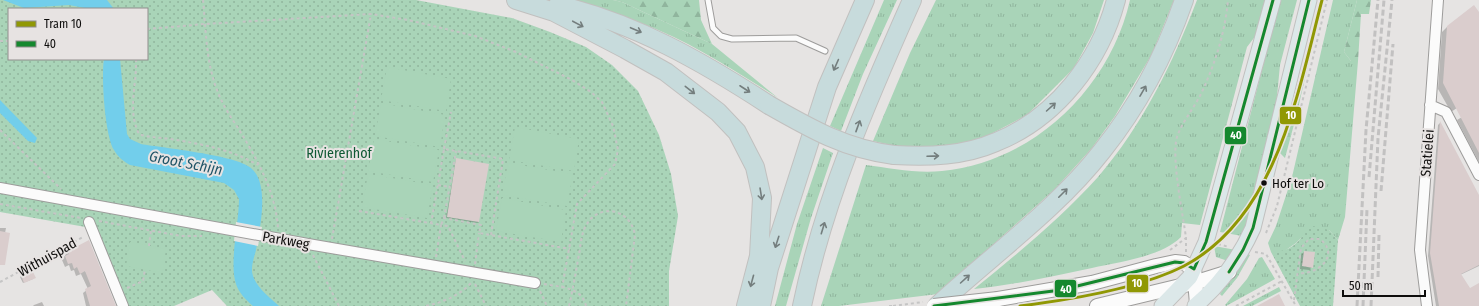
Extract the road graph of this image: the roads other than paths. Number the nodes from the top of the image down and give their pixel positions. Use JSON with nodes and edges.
{"nodes":[{"id":1,"x":516,"y":0,"type":"edge"},
{"id":2,"x":536,"y":0,"type":"edge"},
{"id":3,"x":708,"y":0,"type":"edge"},
{"id":4,"x":865,"y":0,"type":"edge"},
{"id":5,"x":912,"y":0,"type":"edge"},
{"id":6,"x":1116,"y":0,"type":"edge"},
{"id":7,"x":1184,"y":0,"type":"edge"},
{"id":8,"x":1273,"y":0,"type":"edge"},
{"id":9,"x":1309,"y":0,"type":"edge"},
{"id":10,"x":1438,"y":0,"type":"edge"},
{"id":11,"x":825,"y":51,"type":"dead end"},
{"id":12,"x":1430,"y":105,"type":"junction"},
{"id":13,"x":1479,"y":175,"type":"edge"},
{"id":14,"x":0,"y":188,"type":"edge"},
{"id":15,"x":90,"y":220,"type":"road end"},
{"id":16,"x":1229,"y":272,"type":"junction"},
{"id":17,"x":1191,"y":279,"type":"junction"},
{"id":18,"x":535,"y":282,"type":"road end"},
{"id":19,"x":1196,"y":305,"type":"edge"},
{"id":20,"x":123,"y":306,"type":"edge"},
{"id":21,"x":746,"y":306,"type":"edge"},
{"id":22,"x":761,"y":306,"type":"edge"},
{"id":23,"x":802,"y":306,"type":"edge"},
{"id":24,"x":935,"y":306,"type":"edge"},
{"id":25,"x":1097,"y":306,"type":"edge"},
{"id":26,"x":1162,"y":306,"type":"edge"},
{"id":27,"x":1427,"y":306,"type":"edge"}],
"edges":[{"from":1,"to":21,"type":"highway","one_way":true},
{"from":2,"to":6,"type":"highway","one_way":true,"bridge":true},
{"from":3,"to":11,"type":"lane"},
{"from":4,"to":22,"type":"highway","one_way":true},
{"from":23,"to":5,"type":"highway","one_way":true},
{"from":24,"to":7,"type":"highway","one_way":true},
{"from":8,"to":17,"type":"main road"},
{"from":9,"to":16,"type":"main road"},
{"from":10,"to":12,"type":"street","name":"Statielei"},
{"from":12,"to":13,"type":"street"},
{"from":12,"to":27,"type":"street","name":"Statielei"},
{"from":14,"to":18,"type":"street","name":"Parkweg"},
{"from":15,"to":20,"type":"street"},
{"from":16,"to":17,"type":"main road"},
{"from":16,"to":19,"type":"main road"},
{"from":17,"to":19,"type":"main road"},
{"from":17,"to":24,"type":"main road","bridge":true},
{"from":17,"to":25,"type":"main road"},
{"from":17,"to":26,"type":"main road"}]}
